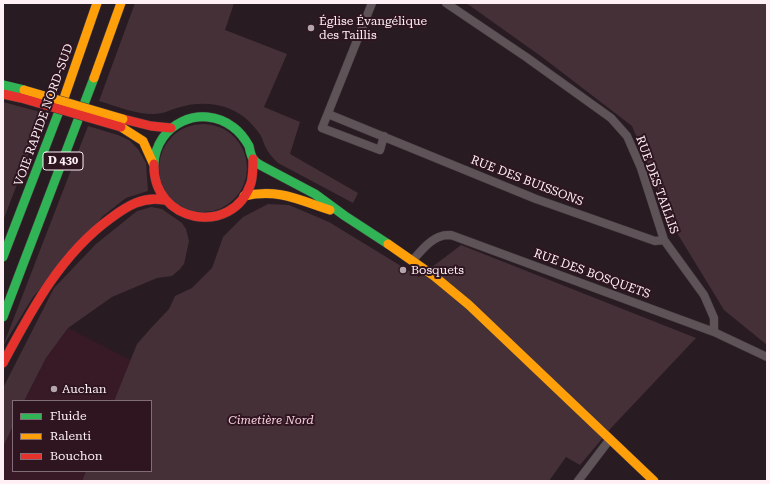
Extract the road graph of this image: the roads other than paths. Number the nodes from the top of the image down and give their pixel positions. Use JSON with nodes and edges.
{"nodes":[{"id":1,"x":97,"y":3,"type":"edge"},
{"id":2,"x":121,"y":3,"type":"edge"},
{"id":3,"x":372,"y":3,"type":"edge"},
{"id":4,"x":446,"y":3,"type":"edge"},
{"id":5,"x":3,"y":85,"type":"edge"},
{"id":6,"x":3,"y":94,"type":"edge"},
{"id":7,"x":23,"y":94,"type":"junction"},
{"id":8,"x":328,"y":114,"type":"junction"},
{"id":9,"x":122,"y":123,"type":"junction"},
{"id":10,"x":171,"y":128,"type":"junction"},
{"id":11,"x":384,"y":136,"type":"junction"},
{"id":12,"x":253,"y":159,"type":"junction"},
{"id":13,"x":153,"y":163,"type":"junction"},
{"id":14,"x":244,"y":196,"type":"junction"},
{"id":15,"x":164,"y":200,"type":"junction"},
{"id":16,"x":335,"y":211,"type":"junction"},
{"id":17,"x":664,"y":240,"type":"junction"},
{"id":18,"x":3,"y":257,"type":"edge"},
{"id":19,"x":413,"y":260,"type":"junction"},
{"id":20,"x":3,"y":317,"type":"edge"},
{"id":21,"x":714,"y":332,"type":"junction"},
{"id":22,"x":767,"y":357,"type":"edge"},
{"id":23,"x":3,"y":363,"type":"edge"},
{"id":24,"x":610,"y":439,"type":"junction"},
{"id":25,"x":578,"y":481,"type":"edge"},
{"id":26,"x":654,"y":481,"type":"edge"}],
"edges":[{"from":1,"to":18,"type":"main road","name":"VOIE RAPIDE NORD-SUD","number":"D 430"},
{"from":2,"to":20,"type":"main road","number":"D 430"},
{"from":3,"to":8,"type":"street"},
{"from":4,"to":17,"type":"street","name":"RUE DES TAILLIS"},
{"from":5,"to":7,"type":"main road"},
{"from":6,"to":7,"type":"main road"},
{"from":7,"to":9,"type":"main road","bridge":true},
{"from":8,"to":11,"type":"street","name":"RUE DES BUISSONS"},
{"from":8,"to":11,"type":"street"},
{"from":9,"to":10,"type":"main road"},
{"from":9,"to":13,"type":"main road"},
{"from":10,"to":12,"type":"main road"},
{"from":10,"to":13,"type":"main road"},
{"from":11,"to":17,"type":"street","name":"RUE DES BUISSONS"},
{"from":12,"to":14,"type":"main road"},
{"from":12,"to":16,"type":"main road"},
{"from":13,"to":15,"type":"main road"},
{"from":14,"to":15,"type":"main road"},
{"from":14,"to":16,"type":"main road"},
{"from":15,"to":23,"type":"main road"},
{"from":16,"to":19,"type":"main road"},
{"from":17,"to":21,"type":"street","name":"RUE DES TAILLIS"},
{"from":19,"to":21,"type":"street","name":"RUE DES BOSQUETS"},
{"from":19,"to":24,"type":"main road"},
{"from":21,"to":22,"type":"street","name":"RUE DES BOSQUETS"},
{"from":24,"to":25,"type":"street"},
{"from":24,"to":26,"type":"main road"}]}
